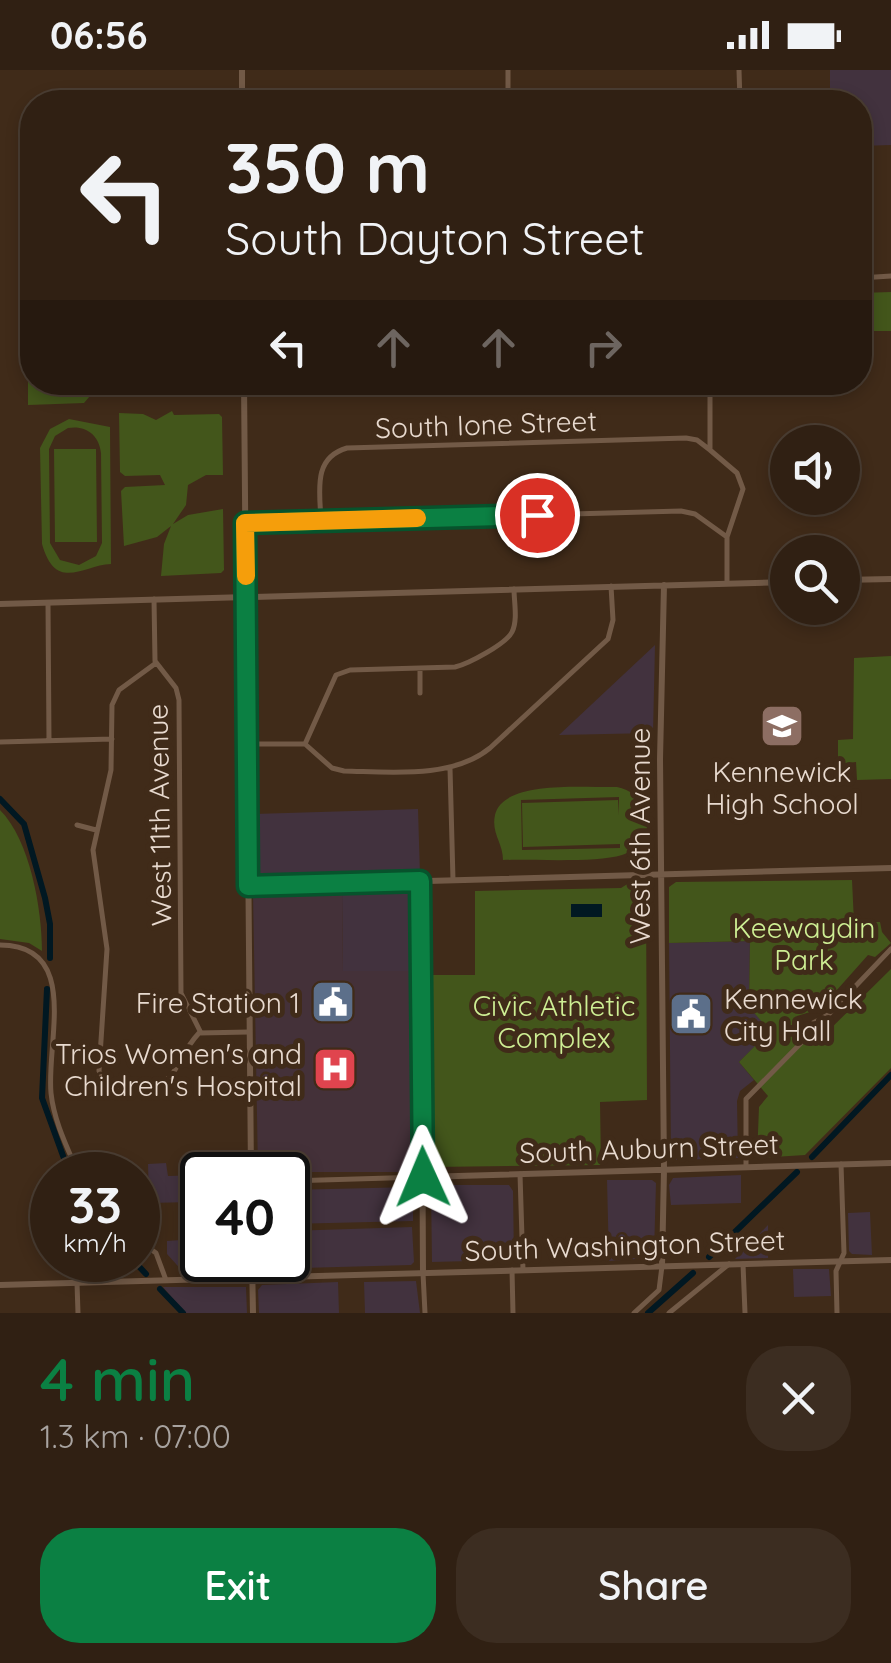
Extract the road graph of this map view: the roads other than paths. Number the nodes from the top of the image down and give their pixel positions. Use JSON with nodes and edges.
{"nodes":[{"id":1,"x":244,"y":395,"type":"edge"},
{"id":2,"x":710,"y":395,"type":"edge"},
{"id":3,"x":710,"y":450,"type":"junction"},
{"id":4,"x":321,"y":521,"type":"junction"},
{"id":5,"x":245,"y":523,"type":"junction"},
{"id":6,"x":727,"y":537,"type":"junction"},
{"id":7,"x":891,"y":578,"type":"edge"},
{"id":8,"x":860,"y":579,"type":"edge"},
{"id":9,"x":770,"y":582,"type":"edge"},
{"id":10,"x":727,"y":583,"type":"junction"},
{"id":11,"x":664,"y":585,"type":"junction"},
{"id":12,"x":612,"y":586,"type":"junction"},
{"id":13,"x":514,"y":589,"type":"junction"},
{"id":14,"x":246,"y":597,"type":"junction"},
{"id":15,"x":154,"y":600,"type":"junction"},
{"id":16,"x":48,"y":602,"type":"junction"},
{"id":17,"x":0,"y":604,"type":"edge"},
{"id":18,"x":156,"y":663,"type":"junction"},
{"id":19,"x":420,"y":668,"type":"junction"},
{"id":20,"x":420,"y":693,"type":"dead end"},
{"id":21,"x":112,"y":739,"type":"junction"},
{"id":22,"x":49,"y":741,"type":"junction"},
{"id":23,"x":0,"y":742,"type":"edge"},
{"id":24,"x":247,"y":744,"type":"junction"},
{"id":25,"x":305,"y":744,"type":"junction"},
{"id":26,"x":450,"y":768,"type":"junction"},
{"id":27,"x":77,"y":826,"type":"dead end"},
{"id":28,"x":96,"y":830,"type":"junction"},
{"id":29,"x":891,"y":868,"type":"edge"},
{"id":30,"x":661,"y":874,"type":"junction"},
{"id":31,"x":452,"y":880,"type":"junction"},
{"id":32,"x":420,"y":881,"type":"junction"},
{"id":33,"x":248,"y":886,"type":"junction"},
{"id":34,"x":0,"y":945,"type":"edge"},
{"id":35,"x":891,"y":949,"type":"edge"},
{"id":36,"x":813,"y":1023,"type":"dead end"},
{"id":37,"x":250,"y":1032,"type":"junction"},
{"id":38,"x":201,"y":1033,"type":"junction"},
{"id":39,"x":802,"y":1042,"type":"dead end"},
{"id":40,"x":71,"y":1152,"type":"edge"},
{"id":41,"x":251,"y":1152,"type":"edge"},
{"id":42,"x":891,"y":1163,"type":"edge"},
{"id":43,"x":841,"y":1164,"type":"junction"},
{"id":44,"x":746,"y":1168,"type":"junction"},
{"id":45,"x":664,"y":1170,"type":"junction"},
{"id":46,"x":520,"y":1174,"type":"junction"},
{"id":47,"x":423,"y":1177,"type":"junction"},
{"id":48,"x":310,"y":1180,"type":"edge"},
{"id":49,"x":891,"y":1260,"type":"edge"},
{"id":50,"x":840,"y":1262,"type":"junction"},
{"id":51,"x":160,"y":1264,"type":"edge"},
{"id":52,"x":729,"y":1264,"type":"junction"},
{"id":53,"x":743,"y":1264,"type":"junction"},
{"id":54,"x":662,"y":1266,"type":"junction"},
{"id":55,"x":512,"y":1270,"type":"junction"},
{"id":56,"x":523,"y":1270,"type":"junction"},
{"id":57,"x":424,"y":1273,"type":"junction"},
{"id":58,"x":310,"y":1276,"type":"edge"},
{"id":59,"x":166,"y":1280,"type":"junction"},
{"id":60,"x":180,"y":1280,"type":"edge"},
{"id":61,"x":252,"y":1282,"type":"edge"},
{"id":62,"x":77,"y":1283,"type":"junction"},
{"id":63,"x":0,"y":1286,"type":"edge"},
{"id":64,"x":78,"y":1313,"type":"edge"},
{"id":65,"x":253,"y":1313,"type":"edge"},
{"id":66,"x":424,"y":1313,"type":"edge"},
{"id":67,"x":514,"y":1313,"type":"edge"},
{"id":68,"x":634,"y":1313,"type":"edge"},
{"id":69,"x":668,"y":1313,"type":"edge"},
{"id":70,"x":744,"y":1313,"type":"edge"},
{"id":71,"x":837,"y":1313,"type":"edge"}],
"edges":[{"from":1,"to":5,"type":"street"},
{"from":2,"to":3,"type":"street"},
{"from":3,"to":4,"type":"street","name":"South Ione Street"},
{"from":3,"to":6,"type":"street"},
{"from":4,"to":5,"type":"street"},
{"from":4,"to":6,"type":"street"},
{"from":5,"to":14,"type":"street"},
{"from":6,"to":10,"type":"street"},
{"from":7,"to":8,"type":"street"},
{"from":9,"to":10,"type":"street"},
{"from":10,"to":11,"type":"street"},
{"from":11,"to":12,"type":"street"},
{"from":11,"to":30,"type":"street","name":"West 6th Avenue"},
{"from":12,"to":13,"type":"street"},
{"from":12,"to":26,"type":"street"},
{"from":13,"to":14,"type":"street"},
{"from":13,"to":19,"type":"street"},
{"from":14,"to":15,"type":"street"},
{"from":14,"to":24,"type":"street"},
{"from":15,"to":16,"type":"street"},
{"from":15,"to":18,"type":"street","name":"West 11th Avenue"},
{"from":16,"to":17,"type":"street"},
{"from":16,"to":22,"type":"street"},
{"from":18,"to":21,"type":"street"},
{"from":18,"to":38,"type":"street","name":"West 11th Avenue"},
{"from":19,"to":20,"type":"street"},
{"from":19,"to":25,"type":"street"},
{"from":21,"to":22,"type":"street"},
{"from":21,"to":28,"type":"street"},
{"from":22,"to":23,"type":"street"},
{"from":24,"to":25,"type":"street"},
{"from":24,"to":33,"type":"street"},
{"from":25,"to":26,"type":"street"},
{"from":26,"to":31,"type":"street"},
{"from":27,"to":28,"type":"street"},
{"from":28,"to":38,"type":"street"},
{"from":29,"to":30,"type":"street"},
{"from":30,"to":31,"type":"street"},
{"from":30,"to":45,"type":"street","name":"West 6th Avenue"},
{"from":31,"to":32,"type":"street"},
{"from":32,"to":33,"type":"street"},
{"from":32,"to":47,"type":"street"},
{"from":33,"to":37,"type":"street"},
{"from":34,"to":40,"type":"street"},
{"from":35,"to":36,"type":"street"},
{"from":37,"to":38,"type":"street"},
{"from":37,"to":41,"type":"street"},
{"from":39,"to":44,"type":"street"},
{"from":42,"to":43,"type":"street","name":"South Auburn Street"},
{"from":43,"to":44,"type":"street","name":"South Auburn Street"},
{"from":43,"to":50,"type":"street"},
{"from":44,"to":45,"type":"street","name":"South Auburn Street"},
{"from":45,"to":46,"type":"street","name":"South Auburn Street"},
{"from":45,"to":54,"type":"street","name":"West 6th Avenue"},
{"from":46,"to":47,"type":"street","name":"South Auburn Street"},
{"from":46,"to":56,"type":"street"},
{"from":47,"to":48,"type":"street","name":"South Auburn Street"},
{"from":47,"to":57,"type":"street"},
{"from":49,"to":50,"type":"street","name":"South Washington Street"},
{"from":50,"to":53,"type":"street","name":"South Washington Street"},
{"from":50,"to":71,"type":"street"},
{"from":51,"to":59,"type":"street"},
{"from":52,"to":53,"type":"street","name":"South Washington Street"},
{"from":52,"to":54,"type":"street","name":"South Washington Street"},
{"from":52,"to":69,"type":"street"},
{"from":53,"to":70,"type":"street"},
{"from":54,"to":56,"type":"street","name":"South Washington Street"},
{"from":54,"to":68,"type":"street"},
{"from":55,"to":56,"type":"street","name":"South Washington Street"},
{"from":55,"to":57,"type":"street","name":"South Washington Street"},
{"from":55,"to":67,"type":"street"},
{"from":57,"to":58,"type":"street","name":"South Washington Street"},
{"from":57,"to":66,"type":"street"},
{"from":59,"to":60,"type":"street","name":"South Washington Street"},
{"from":59,"to":62,"type":"street","name":"South Washington Street"},
{"from":61,"to":65,"type":"street"},
{"from":62,"to":63,"type":"street","name":"South Washington Street"},
{"from":62,"to":64,"type":"street"}]}
